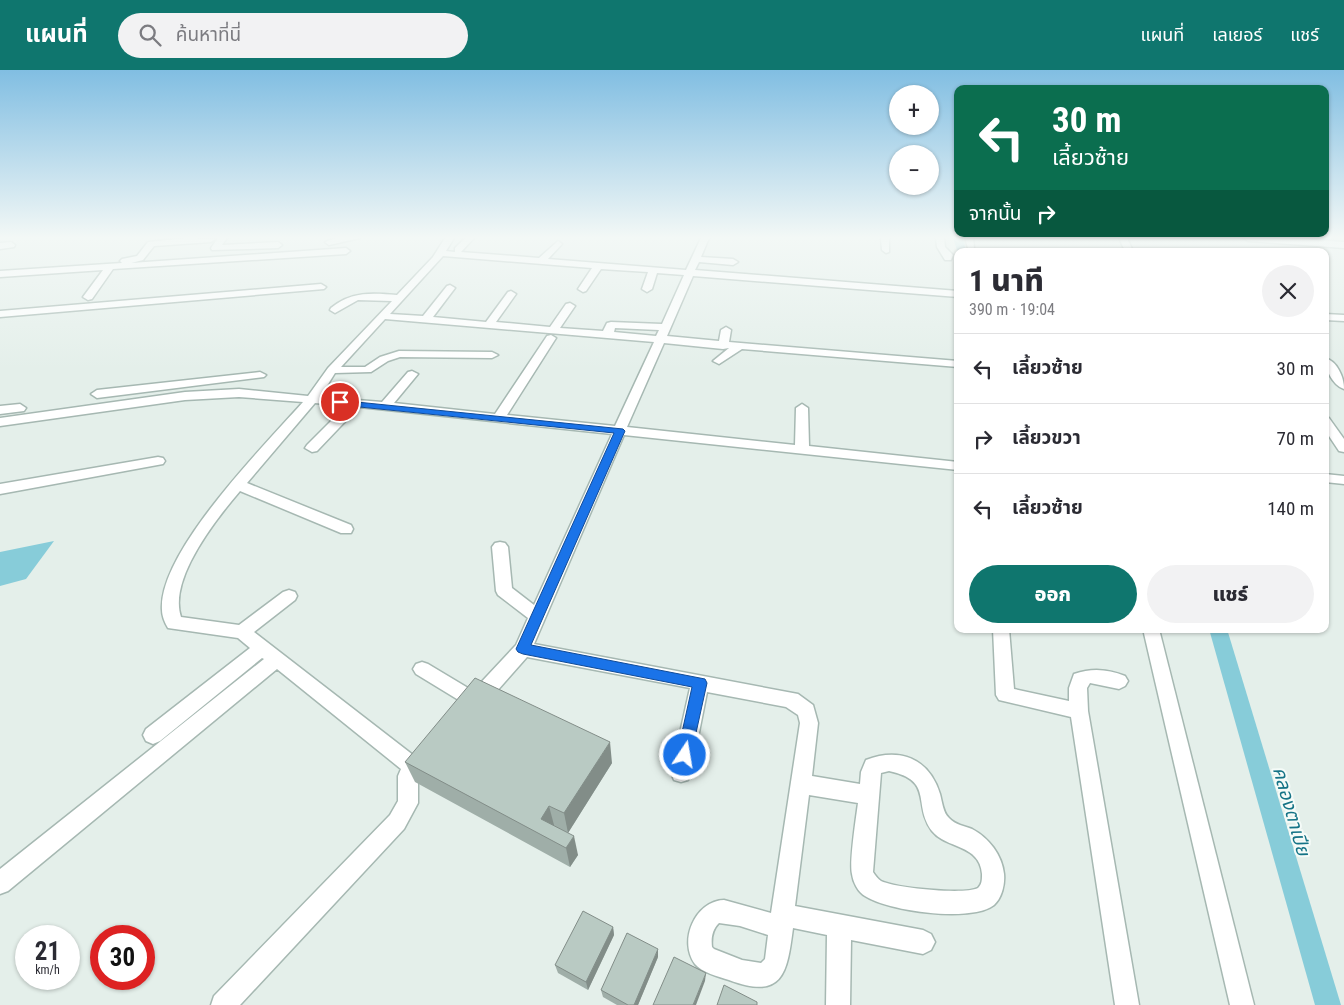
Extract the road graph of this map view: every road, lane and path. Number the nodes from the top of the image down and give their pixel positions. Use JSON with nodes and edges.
{"nodes":[{"id":1,"x":99,"y":282,"type":"edge"},
{"id":2,"x":414,"y":282,"type":"edge"},
{"id":3,"x":588,"y":282,"type":"edge"},
{"id":4,"x":649,"y":282,"type":"edge"},
{"id":5,"x":685,"y":282,"type":"edge"},
{"id":6,"x":800,"y":282,"type":"edge"},
{"id":7,"x":321,"y":287,"type":"dead end"},
{"id":8,"x":450,"y":288,"type":"dead end"},
{"id":9,"x":584,"y":289,"type":"dead end"},
{"id":10,"x":647,"y":289,"type":"dead end"},
{"id":11,"x":511,"y":294,"type":"dead end"},
{"id":12,"x":954,"y":294,"type":"edge"},
{"id":13,"x":88,"y":297,"type":"dead end"},
{"id":14,"x":398,"y":298,"type":"junction"},
{"id":15,"x":570,"y":306,"type":"dead end"},
{"id":16,"x":335,"y":310,"type":"dead end"},
{"id":17,"x":0,"y":314,"type":"edge"},
{"id":18,"x":382,"y":316,"type":"junction"},
{"id":19,"x":1329,"y":317,"type":"edge"},
{"id":20,"x":1343,"y":319,"type":"edge"},
{"id":21,"x":425,"y":320,"type":"junction"},
{"id":22,"x":489,"y":325,"type":"junction"},
{"id":23,"x":665,"y":327,"type":"junction"},
{"id":24,"x":726,"y":330,"type":"dead end"},
{"id":25,"x":551,"y":334,"type":"junction"},
{"id":26,"x":607,"y":336,"type":"junction"},
{"id":27,"x":660,"y":340,"type":"junction"},
{"id":28,"x":724,"y":346,"type":"junction"},
{"id":29,"x":738,"y":347,"type":"junction"},
{"id":30,"x":492,"y":355,"type":"dead end"},
{"id":31,"x":719,"y":361,"type":"dead end"},
{"id":32,"x":954,"y":364,"type":"edge"},
{"id":33,"x":1329,"y":365,"type":"edge"},
{"id":34,"x":332,"y":370,"type":"junction"},
{"id":35,"x":412,"y":374,"type":"dead end"},
{"id":36,"x":260,"y":375,"type":"dead end"},
{"id":37,"x":1343,"y":384,"type":"edge"},
{"id":38,"x":168,"y":386,"type":"junction"},
{"id":39,"x":97,"y":394,"type":"dead end"},
{"id":40,"x":163,"y":399,"type":"junction"},
{"id":41,"x":312,"y":400,"type":"junction"},
{"id":42,"x":355,"y":404,"type":"junction"},
{"id":43,"x":386,"y":406,"type":"junction"},
{"id":44,"x":20,"y":408,"type":"dead end"},
{"id":45,"x":802,"y":408,"type":"dead end"},
{"id":46,"x":0,"y":410,"type":"edge"},
{"id":47,"x":499,"y":418,"type":"junction"},
{"id":48,"x":0,"y":422,"type":"edge"},
{"id":49,"x":1329,"y":427,"type":"edge"},
{"id":50,"x":620,"y":431,"type":"junction"},
{"id":51,"x":312,"y":448,"type":"dead end"},
{"id":52,"x":1344,"y":448,"type":"edge"},
{"id":53,"x":802,"y":449,"type":"junction"},
{"id":54,"x":158,"y":461,"type":"dead end"},
{"id":55,"x":954,"y":466,"type":"edge"},
{"id":56,"x":1329,"y":478,"type":"edge"},
{"id":57,"x":1344,"y":480,"type":"edge"},
{"id":58,"x":237,"y":484,"type":"junction"},
{"id":59,"x":0,"y":489,"type":"edge"},
{"id":60,"x":346,"y":529,"type":"dead end"},
{"id":61,"x":500,"y":547,"type":"dead end"},
{"id":62,"x":289,"y":596,"type":"dead end"},
{"id":63,"x":537,"y":616,"type":"junction"},
{"id":64,"x":242,"y":632,"type":"junction"},
{"id":65,"x":1000,"y":633,"type":"edge"},
{"id":66,"x":1152,"y":633,"type":"edge"},
{"id":67,"x":523,"y":649,"type":"junction"},
{"id":68,"x":270,"y":653,"type":"junction"},
{"id":69,"x":422,"y":669,"type":"dead end"},
{"id":70,"x":1118,"y":681,"type":"dead end"},
{"id":71,"x":700,"y":683,"type":"junction"},
{"id":72,"x":1079,"y":711,"type":"junction"},
{"id":73,"x":153,"y":735,"type":"dead end"},
{"id":74,"x":439,"y":741,"type":"edge"},
{"id":75,"x":413,"y":767,"type":"junction"},
{"id":76,"x":681,"y":773,"type":"dead end"},
{"id":77,"x":800,"y":784,"type":"junction"},
{"id":78,"x":868,"y":795,"type":"junction"},
{"id":79,"x":0,"y":883,"type":"edge"},
{"id":80,"x":839,"y":926,"type":"junction"},
{"id":81,"x":923,"y":942,"type":"dead end"},
{"id":82,"x":223,"y":1005,"type":"edge"},
{"id":83,"x":838,"y":1005,"type":"edge"},
{"id":84,"x":1127,"y":1005,"type":"edge"},
{"id":85,"x":1242,"y":1005,"type":"edge"}],
"edges":[{"from":1,"to":13,"type":"street"},
{"from":2,"to":14,"type":"street"},
{"from":3,"to":9,"type":"street"},
{"from":4,"to":10,"type":"street"},
{"from":5,"to":23,"type":"street"},
{"from":6,"to":12,"type":"street"},
{"from":7,"to":17,"type":"street"},
{"from":8,"to":21,"type":"street"},
{"from":11,"to":22,"type":"street"},
{"from":14,"to":16,"type":"street"},
{"from":14,"to":18,"type":"street"},
{"from":15,"to":25,"type":"street"},
{"from":18,"to":21,"type":"street"},
{"from":18,"to":34,"type":"street"},
{"from":19,"to":20,"type":"street"},
{"from":21,"to":22,"type":"street"},
{"from":22,"to":25,"type":"street"},
{"from":23,"to":26,"type":"street"},
{"from":23,"to":27,"type":"street"},
{"from":24,"to":28,"type":"street"},
{"from":25,"to":26,"type":"street"},
{"from":25,"to":47,"type":"street"},
{"from":26,"to":27,"type":"street"},
{"from":27,"to":28,"type":"street"},
{"from":27,"to":50,"type":"street"},
{"from":28,"to":29,"type":"street"},
{"from":29,"to":31,"type":"street"},
{"from":29,"to":32,"type":"street"},
{"from":30,"to":34,"type":"street"},
{"from":33,"to":37,"type":"street"},
{"from":34,"to":41,"type":"street"},
{"from":35,"to":43,"type":"street"},
{"from":36,"to":38,"type":"street"},
{"from":38,"to":39,"type":"street"},
{"from":38,"to":40,"type":"street"},
{"from":40,"to":41,"type":"street"},
{"from":40,"to":48,"type":"street"},
{"from":41,"to":42,"type":"street"},
{"from":41,"to":58,"type":"street"},
{"from":42,"to":43,"type":"street"},
{"from":42,"to":51,"type":"street"},
{"from":43,"to":47,"type":"street"},
{"from":44,"to":46,"type":"street"},
{"from":45,"to":53,"type":"street"},
{"from":47,"to":50,"type":"street"},
{"from":49,"to":52,"type":"street"},
{"from":50,"to":53,"type":"street"},
{"from":50,"to":63,"type":"street"},
{"from":53,"to":55,"type":"street"},
{"from":54,"to":59,"type":"street"},
{"from":56,"to":57,"type":"street"},
{"from":58,"to":60,"type":"street"},
{"from":58,"to":64,"type":"street"},
{"from":61,"to":63,"type":"street"},
{"from":62,"to":64,"type":"street"},
{"from":63,"to":67,"type":"street"},
{"from":64,"to":68,"type":"street"},
{"from":65,"to":72,"type":"street"},
{"from":66,"to":85,"type":"street"},
{"from":67,"to":69,"type":"street"},
{"from":67,"to":71,"type":"street"},
{"from":68,"to":73,"type":"street"},
{"from":68,"to":75,"type":"street"},
{"from":68,"to":79,"type":"street"},
{"from":70,"to":72,"type":"street"},
{"from":71,"to":76,"type":"street"},
{"from":71,"to":77,"type":"street"},
{"from":72,"to":84,"type":"street"},
{"from":74,"to":75,"type":"street"},
{"from":75,"to":82,"type":"street"},
{"from":77,"to":78,"type":"street"},
{"from":77,"to":80,"type":"street"},
{"from":78,"to":78,"type":"street"},
{"from":80,"to":81,"type":"street"},
{"from":80,"to":83,"type":"street"}]}
